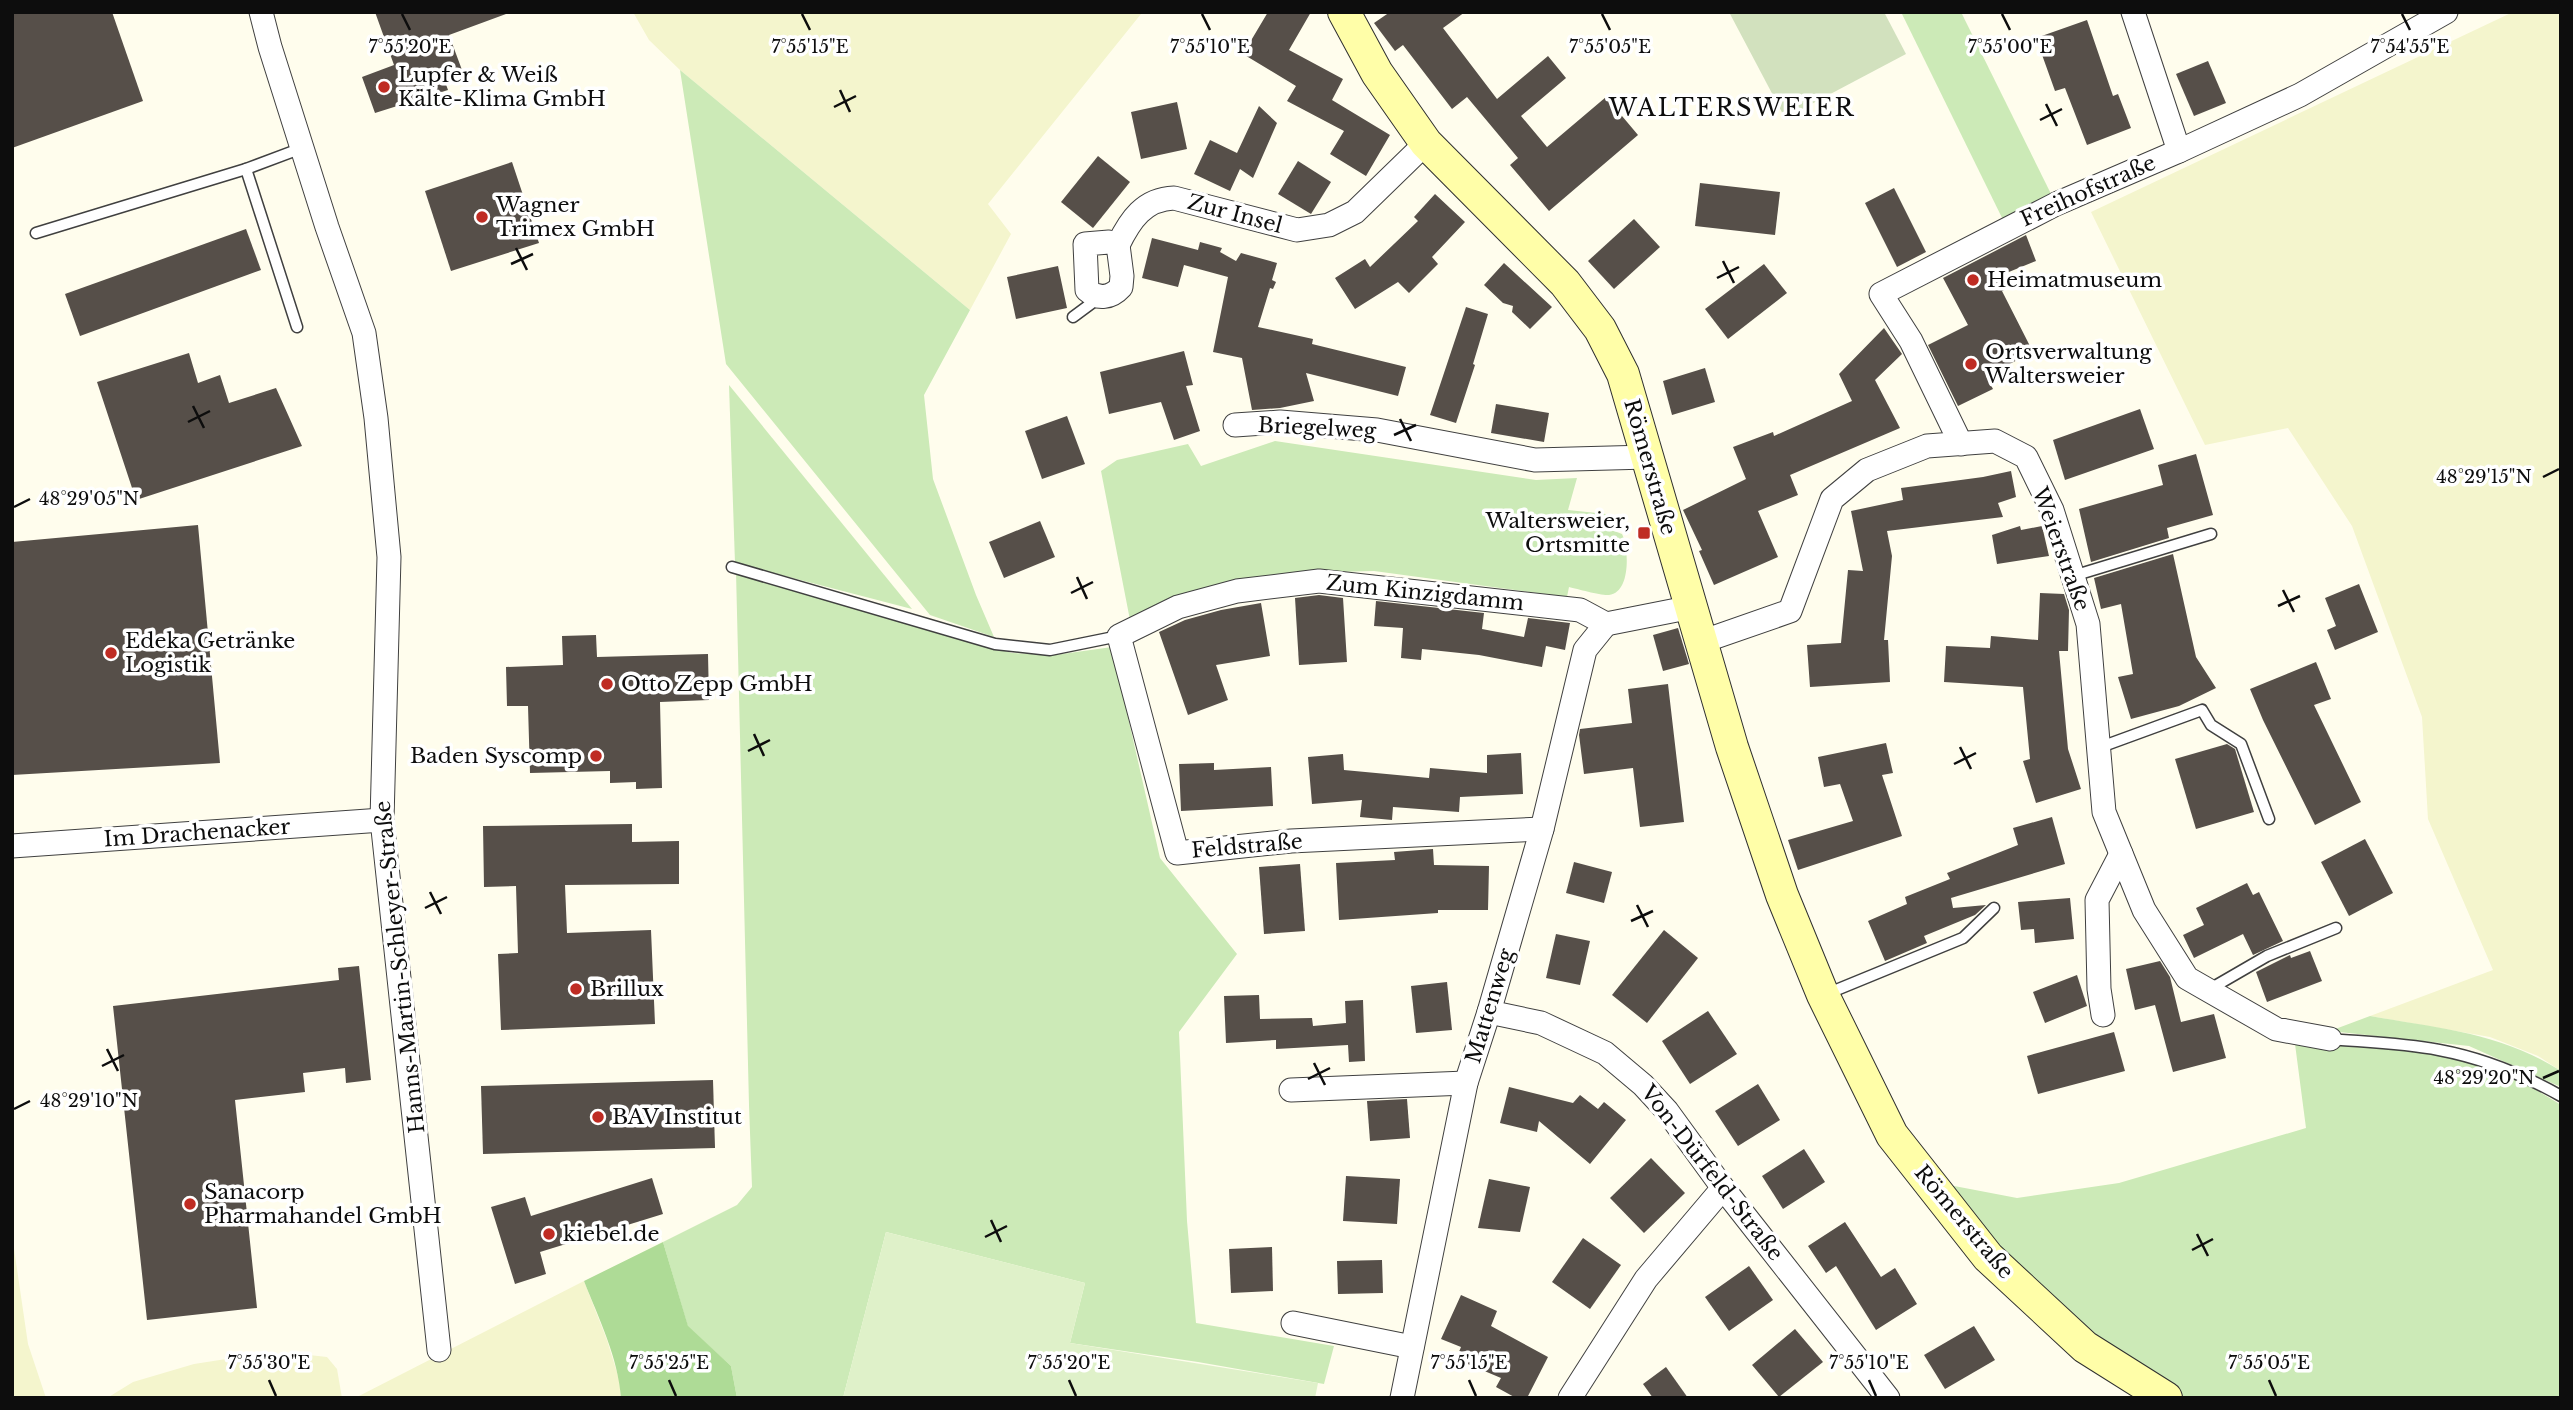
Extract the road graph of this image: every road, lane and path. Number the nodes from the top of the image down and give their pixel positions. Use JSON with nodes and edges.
{"nodes":[{"id":1,"x":261,"y":12,"type":"edge"},
{"id":2,"x":1344,"y":12,"type":"edge"},
{"id":3,"x":2133,"y":12,"type":"edge"},
{"id":4,"x":2446,"y":12,"type":"edge"},
{"id":5,"x":1426,"y":143,"type":"junction"},
{"id":6,"x":302,"y":148,"type":"junction"},
{"id":7,"x":2179,"y":151,"type":"junction"},
{"id":8,"x":246,"y":169,"type":"junction"},
{"id":9,"x":36,"y":233,"type":"dead end"},
{"id":10,"x":1118,"y":245,"type":"junction"},
{"id":11,"x":1100,"y":297,"type":"junction"},
{"id":12,"x":1073,"y":317,"type":"dead end"},
{"id":13,"x":296,"y":327,"type":"dead end"},
{"id":14,"x":1235,"y":425,"type":"dead end"},
{"id":15,"x":1961,"y":444,"type":"junction"},
{"id":16,"x":1648,"y":457,"type":"junction"},
{"id":17,"x":2211,"y":534,"type":"dead end"},
{"id":18,"x":732,"y":567,"type":"dead end"},
{"id":19,"x":2073,"y":576,"type":"junction"},
{"id":20,"x":1692,"y":607,"type":"junction"},
{"id":21,"x":1606,"y":624,"type":"junction"},
{"id":22,"x":1119,"y":636,"type":"junction"},
{"id":23,"x":1701,"y":642,"type":"junction"},
{"id":24,"x":2098,"y":748,"type":"junction"},
{"id":25,"x":2269,"y":819,"type":"dead end"},
{"id":26,"x":382,"y":820,"type":"junction"},
{"id":27,"x":1542,"y":829,"type":"junction"},
{"id":28,"x":12,"y":846,"type":"edge"},
{"id":29,"x":2122,"y":854,"type":"junction"},
{"id":30,"x":1994,"y":908,"type":"dead end"},
{"id":31,"x":2336,"y":928,"type":"dead end"},
{"id":32,"x":2208,"y":990,"type":"junction"},
{"id":33,"x":1823,"y":995,"type":"junction"},
{"id":34,"x":1489,"y":1012,"type":"junction"},
{"id":35,"x":2104,"y":1015,"type":"dead end"},
{"id":36,"x":2330,"y":1039,"type":"joint"},
{"id":37,"x":1466,"y":1083,"type":"junction"},
{"id":38,"x":1290,"y":1090,"type":"dead end"},
{"id":39,"x":2561,"y":1096,"type":"edge"},
{"id":40,"x":1723,"y":1188,"type":"junction"},
{"id":41,"x":1293,"y":1323,"type":"dead end"},
{"id":42,"x":1412,"y":1347,"type":"junction"},
{"id":43,"x":439,"y":1350,"type":"dead end"},
{"id":44,"x":1402,"y":1398,"type":"edge"},
{"id":45,"x":1570,"y":1398,"type":"edge"},
{"id":46,"x":1888,"y":1398,"type":"edge"},
{"id":47,"x":2166,"y":1398,"type":"edge"}],
"edges":[{"from":1,"to":6,"type":"street","name":"Hanns-Martin-Schleyer-Straße"},
{"from":2,"to":5,"type":"street","name":"Römerstraße"},
{"from":3,"to":7,"type":"street"},
{"from":4,"to":7,"type":"street","name":"Freihofstraße"},
{"from":5,"to":10,"type":"street","name":"Zur Insel"},
{"from":5,"to":16,"type":"street","name":"Römerstraße"},
{"from":6,"to":8,"type":"lane"},
{"from":6,"to":26,"type":"street","name":"Hanns-Martin-Schleyer-Straße"},
{"from":7,"to":15,"type":"street","name":"Freihofstraße"},
{"from":8,"to":9,"type":"lane"},
{"from":8,"to":13,"type":"lane"},
{"from":10,"to":11,"type":"street"},
{"from":10,"to":11,"type":"street"},
{"from":11,"to":12,"type":"lane"},
{"from":14,"to":16,"type":"street","name":"Briegelweg"},
{"from":15,"to":19,"type":"street","name":"Weierstraße"},
{"from":15,"to":23,"type":"street","name":"Weierstraße"},
{"from":16,"to":20,"type":"street","name":"Römerstraße"},
{"from":17,"to":19,"type":"lane"},
{"from":18,"to":22,"type":"lane"},
{"from":19,"to":24,"type":"street","name":"Weierstraße"},
{"from":20,"to":21,"type":"street"},
{"from":20,"to":23,"type":"street","name":"Römerstraße"},
{"from":21,"to":22,"type":"street","name":"Zum Kinzigdamm"},
{"from":21,"to":27,"type":"street","name":"Mattenweg"},
{"from":22,"to":27,"type":"street","name":"Feldstraße"},
{"from":23,"to":33,"type":"street","name":"Römerstraße"},
{"from":24,"to":25,"type":"lane"},
{"from":24,"to":29,"type":"street","name":"Weierstraße"},
{"from":26,"to":28,"type":"street","name":"Im Drachenacker"},
{"from":26,"to":43,"type":"street","name":"Hanns-Martin-Schleyer-Straße"},
{"from":27,"to":34,"type":"street","name":"Mattenweg"},
{"from":29,"to":32,"type":"street","name":"Weierstraße"},
{"from":29,"to":35,"type":"street"},
{"from":30,"to":33,"type":"lane"},
{"from":31,"to":32,"type":"lane"},
{"from":32,"to":36,"type":"street","name":"Weierstraße"},
{"from":33,"to":47,"type":"street","name":"Römerstraße"},
{"from":34,"to":37,"type":"street","name":"Mattenweg"},
{"from":34,"to":40,"type":"street","name":"Von-Dürfeld-Straße"},
{"from":36,"to":39,"type":"lane"},
{"from":37,"to":38,"type":"street"},
{"from":37,"to":42,"type":"street","name":"Mattenweg"},
{"from":40,"to":45,"type":"street"},
{"from":40,"to":46,"type":"street","name":"Von-Dürfeld-Straße"},
{"from":41,"to":42,"type":"street"},
{"from":42,"to":44,"type":"street","name":"Mattenweg"}]}
